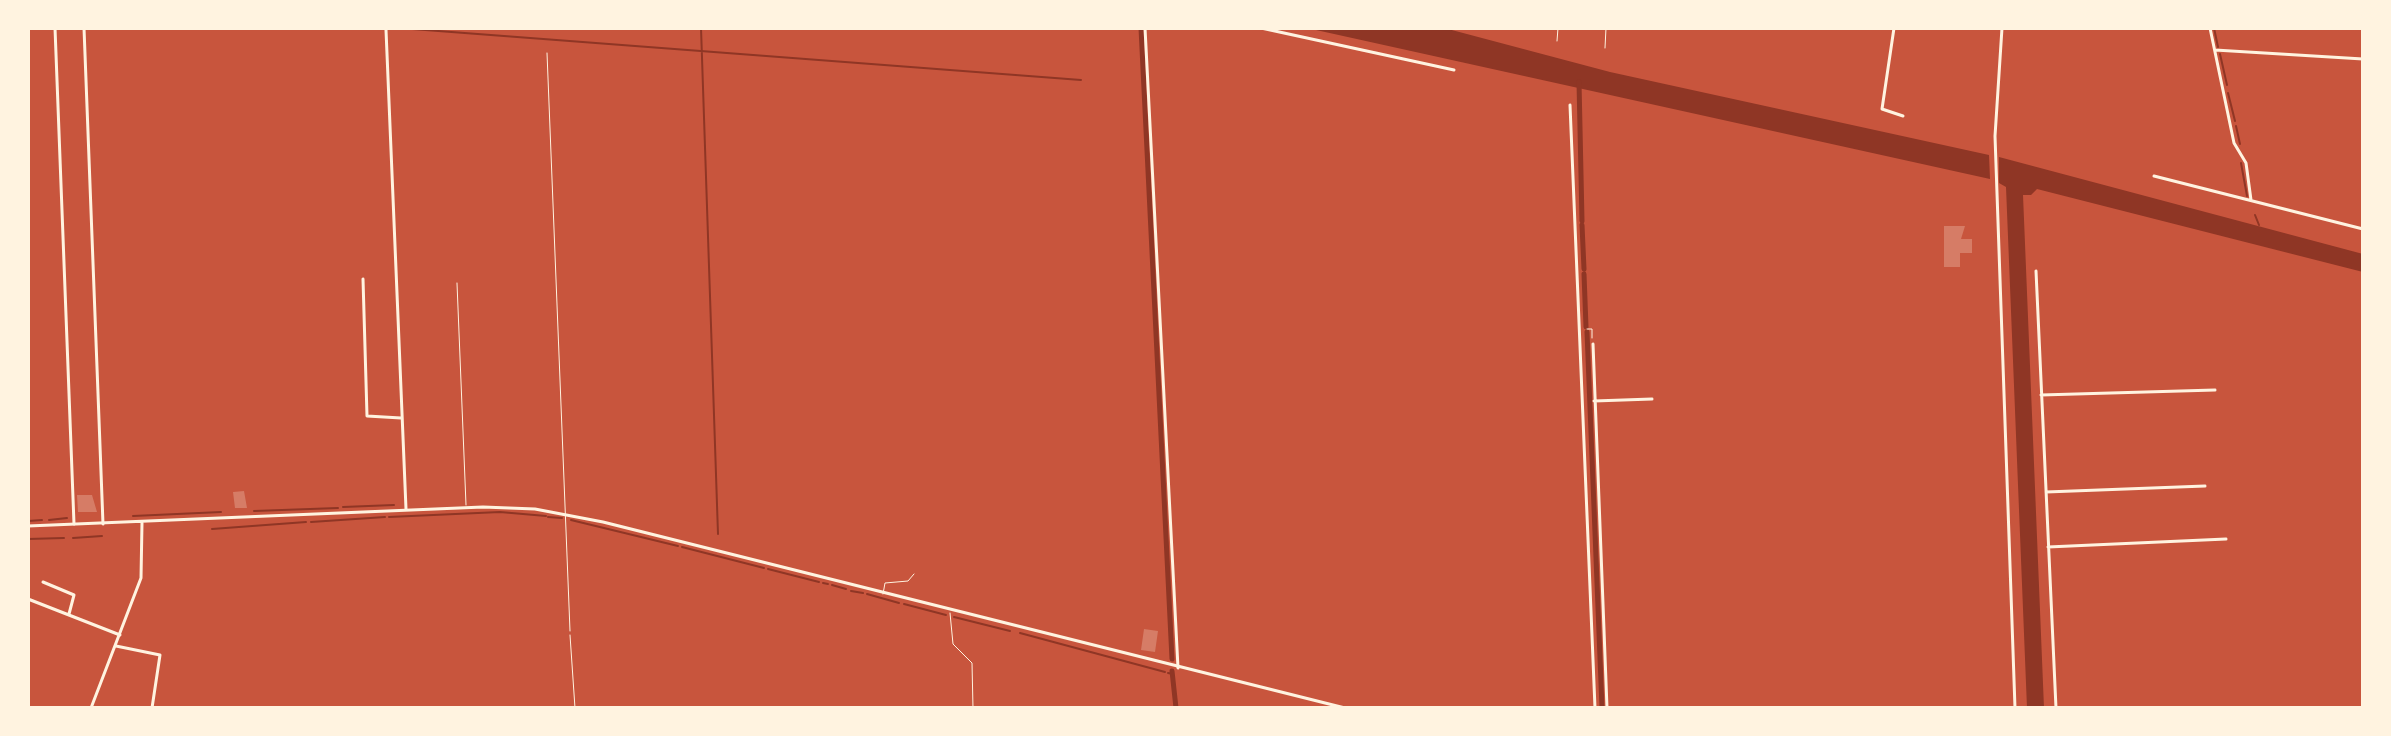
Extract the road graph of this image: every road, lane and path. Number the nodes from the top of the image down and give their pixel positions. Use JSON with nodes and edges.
{"nodes":[{"id":1,"x":55,"y":28,"type":"edge"},
{"id":2,"x":84,"y":28,"type":"edge"},
{"id":3,"x":1145,"y":28,"type":"edge"},
{"id":4,"x":1261,"y":28,"type":"edge"},
{"id":5,"x":1558,"y":28,"type":"edge"},
{"id":6,"x":1606,"y":28,"type":"edge"},
{"id":7,"x":1894,"y":28,"type":"edge"},
{"id":8,"x":2002,"y":28,"type":"edge"},
{"id":9,"x":2210,"y":28,"type":"edge"},
{"id":10,"x":386,"y":30,"type":"edge"},
{"id":11,"x":1557,"y":41,"type":"dead end"},
{"id":12,"x":1605,"y":48,"type":"dead end"},
{"id":13,"x":2214,"y":50,"type":"junction"},
{"id":14,"x":547,"y":53,"type":"dead end"},
{"id":15,"x":2363,"y":59,"type":"edge"},
{"id":16,"x":1454,"y":70,"type":"dead end"},
{"id":17,"x":1570,"y":105,"type":"dead end"},
{"id":18,"x":1903,"y":116,"type":"dead end"},
{"id":19,"x":2154,"y":176,"type":"dead end"},
{"id":20,"x":2251,"y":200,"type":"junction"},
{"id":21,"x":2363,"y":229,"type":"edge"},
{"id":22,"x":2036,"y":271,"type":"dead end"},
{"id":23,"x":363,"y":279,"type":"dead end"},
{"id":24,"x":457,"y":283,"type":"dead end"},
{"id":25,"x":1580,"y":330,"type":"junction"},
{"id":26,"x":1593,"y":344,"type":"joint"},
{"id":27,"x":2215,"y":390,"type":"dead end"},
{"id":28,"x":2041,"y":395,"type":"junction"},
{"id":29,"x":1652,"y":399,"type":"dead end"},
{"id":30,"x":1594,"y":401,"type":"junction"},
{"id":31,"x":401,"y":418,"type":"junction"},
{"id":32,"x":2205,"y":486,"type":"dead end"},
{"id":33,"x":2046,"y":492,"type":"junction"},
{"id":34,"x":466,"y":508,"type":"junction"},
{"id":35,"x":406,"y":510,"type":"junction"},
{"id":36,"x":566,"y":514,"type":"junction"},
{"id":37,"x":142,"y":523,"type":"junction"},
{"id":38,"x":103,"y":524,"type":"junction"},
{"id":39,"x":74,"y":525,"type":"junction"},
{"id":40,"x":28,"y":526,"type":"edge"},
{"id":41,"x":2226,"y":539,"type":"dead end"},
{"id":42,"x":2048,"y":547,"type":"junction"},
{"id":43,"x":914,"y":574,"type":"dead end"},
{"id":44,"x":43,"y":582,"type":"dead end"},
{"id":45,"x":883,"y":594,"type":"junction"},
{"id":46,"x":28,"y":599,"type":"edge"},
{"id":47,"x":950,"y":610,"type":"junction"},
{"id":48,"x":69,"y":614,"type":"junction"},
{"id":49,"x":570,"y":631,"type":"joint"},
{"id":50,"x":120,"y":635,"type":"junction"},
{"id":51,"x":116,"y":646,"type":"junction"},
{"id":52,"x":1178,"y":668,"type":"junction"},
{"id":53,"x":91,"y":708,"type":"edge"},
{"id":54,"x":152,"y":708,"type":"edge"},
{"id":55,"x":575,"y":708,"type":"edge"},
{"id":56,"x":973,"y":708,"type":"edge"},
{"id":57,"x":1345,"y":708,"type":"edge"},
{"id":58,"x":1595,"y":708,"type":"edge"},
{"id":59,"x":1607,"y":708,"type":"edge"},
{"id":60,"x":2015,"y":708,"type":"edge"},
{"id":61,"x":2056,"y":708,"type":"edge"}],
"edges":[{"from":1,"to":39,"type":"street"},
{"from":2,"to":38,"type":"street"},
{"from":3,"to":52,"type":"street"},
{"from":4,"to":16,"type":"street"},
{"from":5,"to":11,"type":"lane"},
{"from":6,"to":12,"type":"lane"},
{"from":7,"to":18,"type":"street"},
{"from":8,"to":60,"type":"street"},
{"from":9,"to":13,"type":"street"},
{"from":10,"to":31,"type":"street"},
{"from":13,"to":15,"type":"street"},
{"from":13,"to":20,"type":"street"},
{"from":14,"to":36,"type":"lane"},
{"from":17,"to":25,"type":"street"},
{"from":19,"to":20,"type":"street"},
{"from":20,"to":21,"type":"street"},
{"from":22,"to":28,"type":"street"},
{"from":23,"to":31,"type":"street"},
{"from":24,"to":34,"type":"lane"},
{"from":25,"to":26,"type":"path"},
{"from":25,"to":58,"type":"street"},
{"from":26,"to":30,"type":"street"},
{"from":27,"to":28,"type":"street"},
{"from":28,"to":33,"type":"street"},
{"from":29,"to":30,"type":"street"},
{"from":30,"to":59,"type":"street"},
{"from":31,"to":35,"type":"street"},
{"from":32,"to":33,"type":"street"},
{"from":33,"to":42,"type":"street"},
{"from":34,"to":35,"type":"street"},
{"from":34,"to":36,"type":"street"},
{"from":35,"to":37,"type":"street"},
{"from":36,"to":45,"type":"street"},
{"from":36,"to":49,"type":"lane"},
{"from":37,"to":38,"type":"street"},
{"from":37,"to":50,"type":"street"},
{"from":38,"to":39,"type":"street"},
{"from":39,"to":40,"type":"street"},
{"from":41,"to":42,"type":"street"},
{"from":42,"to":61,"type":"street"},
{"from":43,"to":45,"type":"lane"},
{"from":44,"to":48,"type":"street"},
{"from":45,"to":47,"type":"street"},
{"from":46,"to":48,"type":"street"},
{"from":47,"to":52,"type":"street"},
{"from":47,"to":56,"type":"lane"},
{"from":48,"to":50,"type":"street"},
{"from":49,"to":55,"type":"path"},
{"from":50,"to":51,"type":"street"},
{"from":51,"to":53,"type":"street"},
{"from":51,"to":54,"type":"street"},
{"from":52,"to":57,"type":"street"}]}
